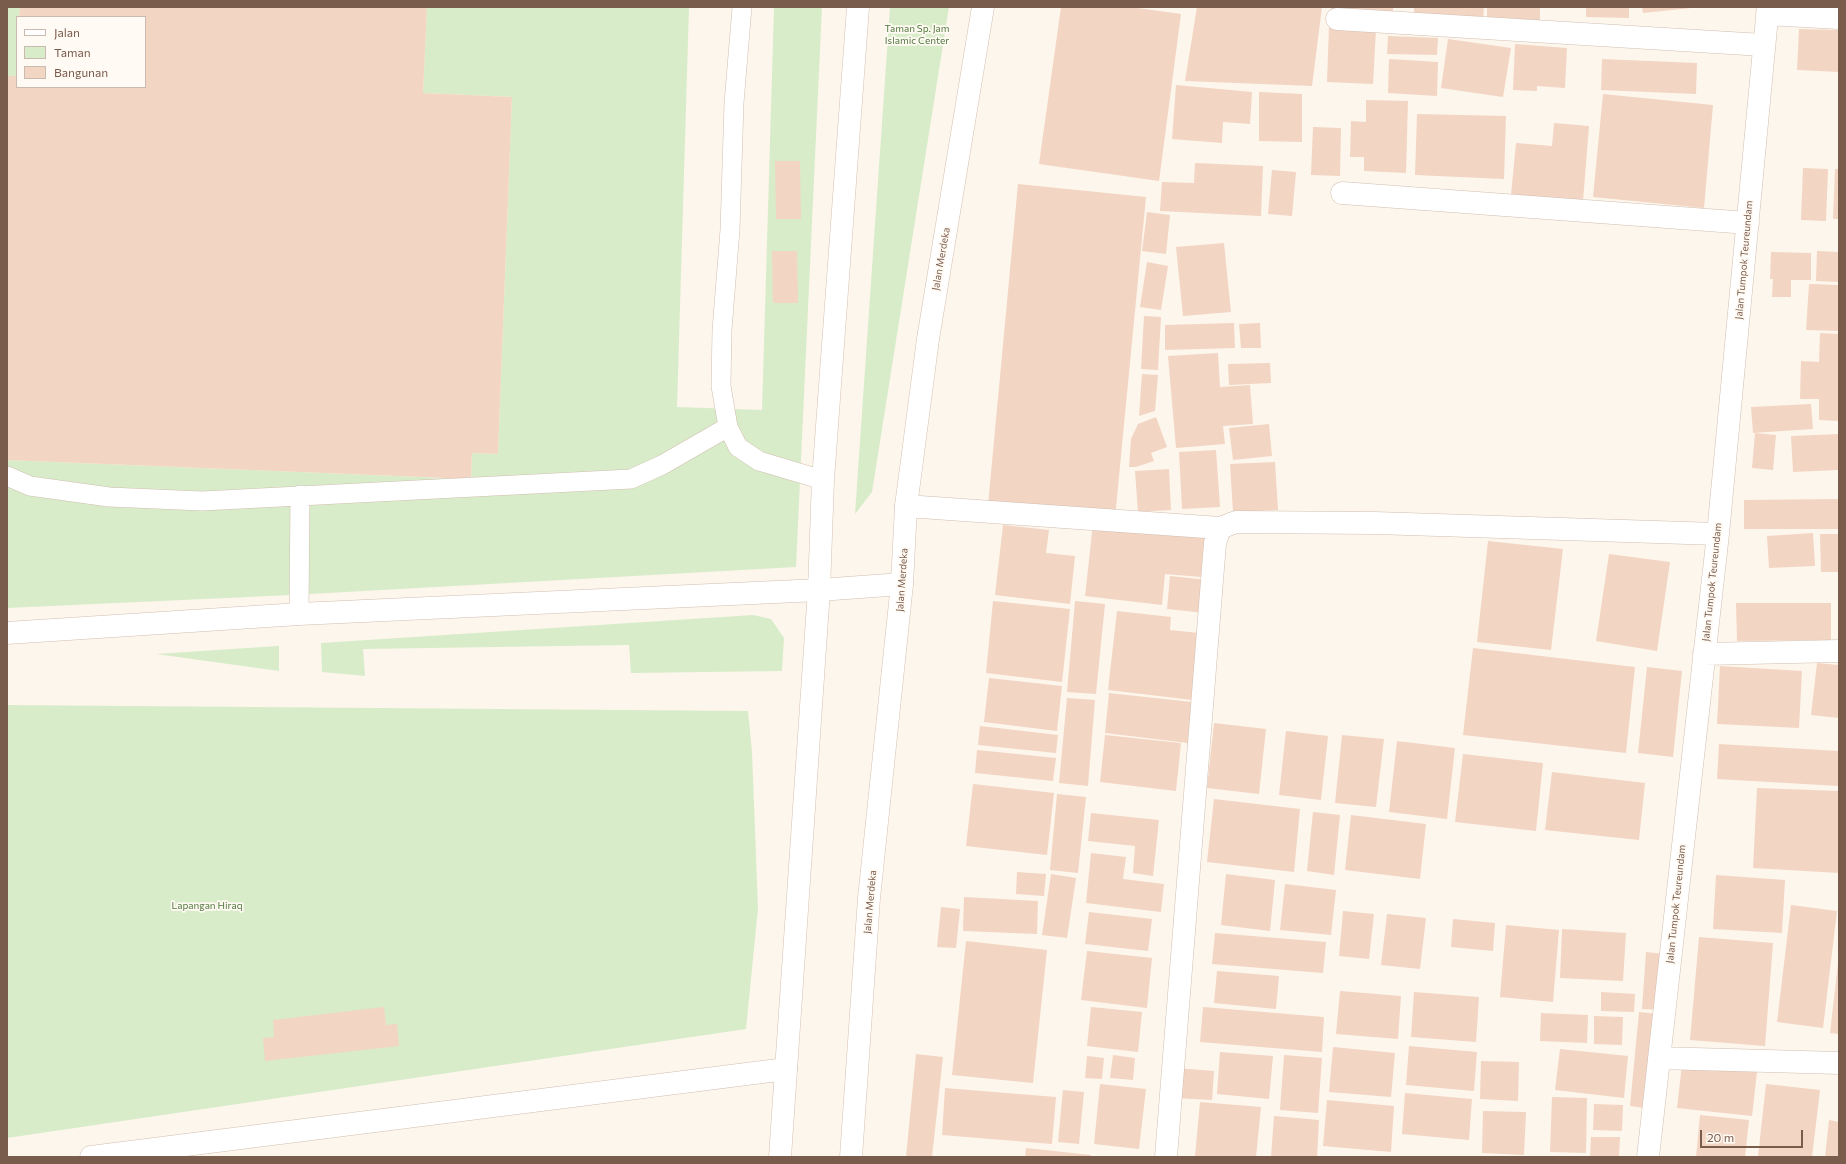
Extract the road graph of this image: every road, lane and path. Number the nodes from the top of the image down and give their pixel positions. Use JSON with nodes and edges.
{"nodes":[{"id":1,"x":742,"y":7,"type":"edge"},
{"id":2,"x":858,"y":7,"type":"edge"},
{"id":3,"x":983,"y":7,"type":"edge"},
{"id":4,"x":1767,"y":11,"type":"edge"},
{"id":5,"x":1839,"y":18,"type":"edge"},
{"id":6,"x":1337,"y":19,"type":"dead end"},
{"id":7,"x":1763,"y":45,"type":"junction"},
{"id":8,"x":1342,"y":193,"type":"dead end"},
{"id":9,"x":1748,"y":223,"type":"junction"},
{"id":10,"x":728,"y":427,"type":"junction"},
{"id":11,"x":7,"y":476,"type":"edge"},
{"id":12,"x":823,"y":480,"type":"junction"},
{"id":13,"x":300,"y":495,"type":"junction"},
{"id":14,"x":906,"y":506,"type":"junction"},
{"id":15,"x":1220,"y":528,"type":"junction"},
{"id":16,"x":1718,"y":534,"type":"junction"},
{"id":17,"x":902,"y":584,"type":"junction"},
{"id":18,"x":819,"y":590,"type":"junction"},
{"id":19,"x":299,"y":614,"type":"junction"},
{"id":20,"x":7,"y":633,"type":"edge"},
{"id":21,"x":1839,"y":651,"type":"edge"},
{"id":22,"x":1704,"y":654,"type":"junction"},
{"id":23,"x":1659,"y":1058,"type":"junction"},
{"id":24,"x":1839,"y":1063,"type":"edge"},
{"id":25,"x":786,"y":1069,"type":"junction"},
{"id":26,"x":91,"y":1157,"type":"edge"},
{"id":27,"x":780,"y":1157,"type":"edge"},
{"id":28,"x":851,"y":1157,"type":"edge"},
{"id":29,"x":1166,"y":1157,"type":"edge"},
{"id":30,"x":1648,"y":1157,"type":"edge"}],
"edges":[{"from":1,"to":10,"type":"lane"},
{"from":2,"to":12,"type":"street"},
{"from":3,"to":14,"type":"street","name":"Jalan Merdeka"},
{"from":4,"to":5,"type":"street"},
{"from":4,"to":7,"type":"street","name":"Jalan Tumpok Teureundam"},
{"from":6,"to":7,"type":"street"},
{"from":7,"to":9,"type":"street","name":"Jalan Tumpok Teureundam"},
{"from":8,"to":9,"type":"street"},
{"from":9,"to":16,"type":"street","name":"Jalan Tumpok Teureundam"},
{"from":10,"to":12,"type":"lane"},
{"from":10,"to":13,"type":"lane"},
{"from":11,"to":13,"type":"lane"},
{"from":12,"to":18,"type":"street"},
{"from":13,"to":19,"type":"lane"},
{"from":14,"to":15,"type":"street"},
{"from":14,"to":17,"type":"street","name":"Jalan Merdeka"},
{"from":15,"to":16,"type":"street"},
{"from":15,"to":29,"type":"street"},
{"from":16,"to":22,"type":"street","name":"Jalan Tumpok Teureundam"},
{"from":17,"to":18,"type":"street"},
{"from":17,"to":28,"type":"street","name":"Jalan Merdeka"},
{"from":18,"to":19,"type":"street"},
{"from":18,"to":25,"type":"street"},
{"from":19,"to":20,"type":"street"},
{"from":21,"to":22,"type":"street"},
{"from":22,"to":23,"type":"street","name":"Jalan Tumpok Teureundam"},
{"from":23,"to":24,"type":"street"},
{"from":23,"to":30,"type":"street","name":"Jalan Tumpok Teureundam"},
{"from":25,"to":26,"type":"street"},
{"from":25,"to":27,"type":"street"}]}
